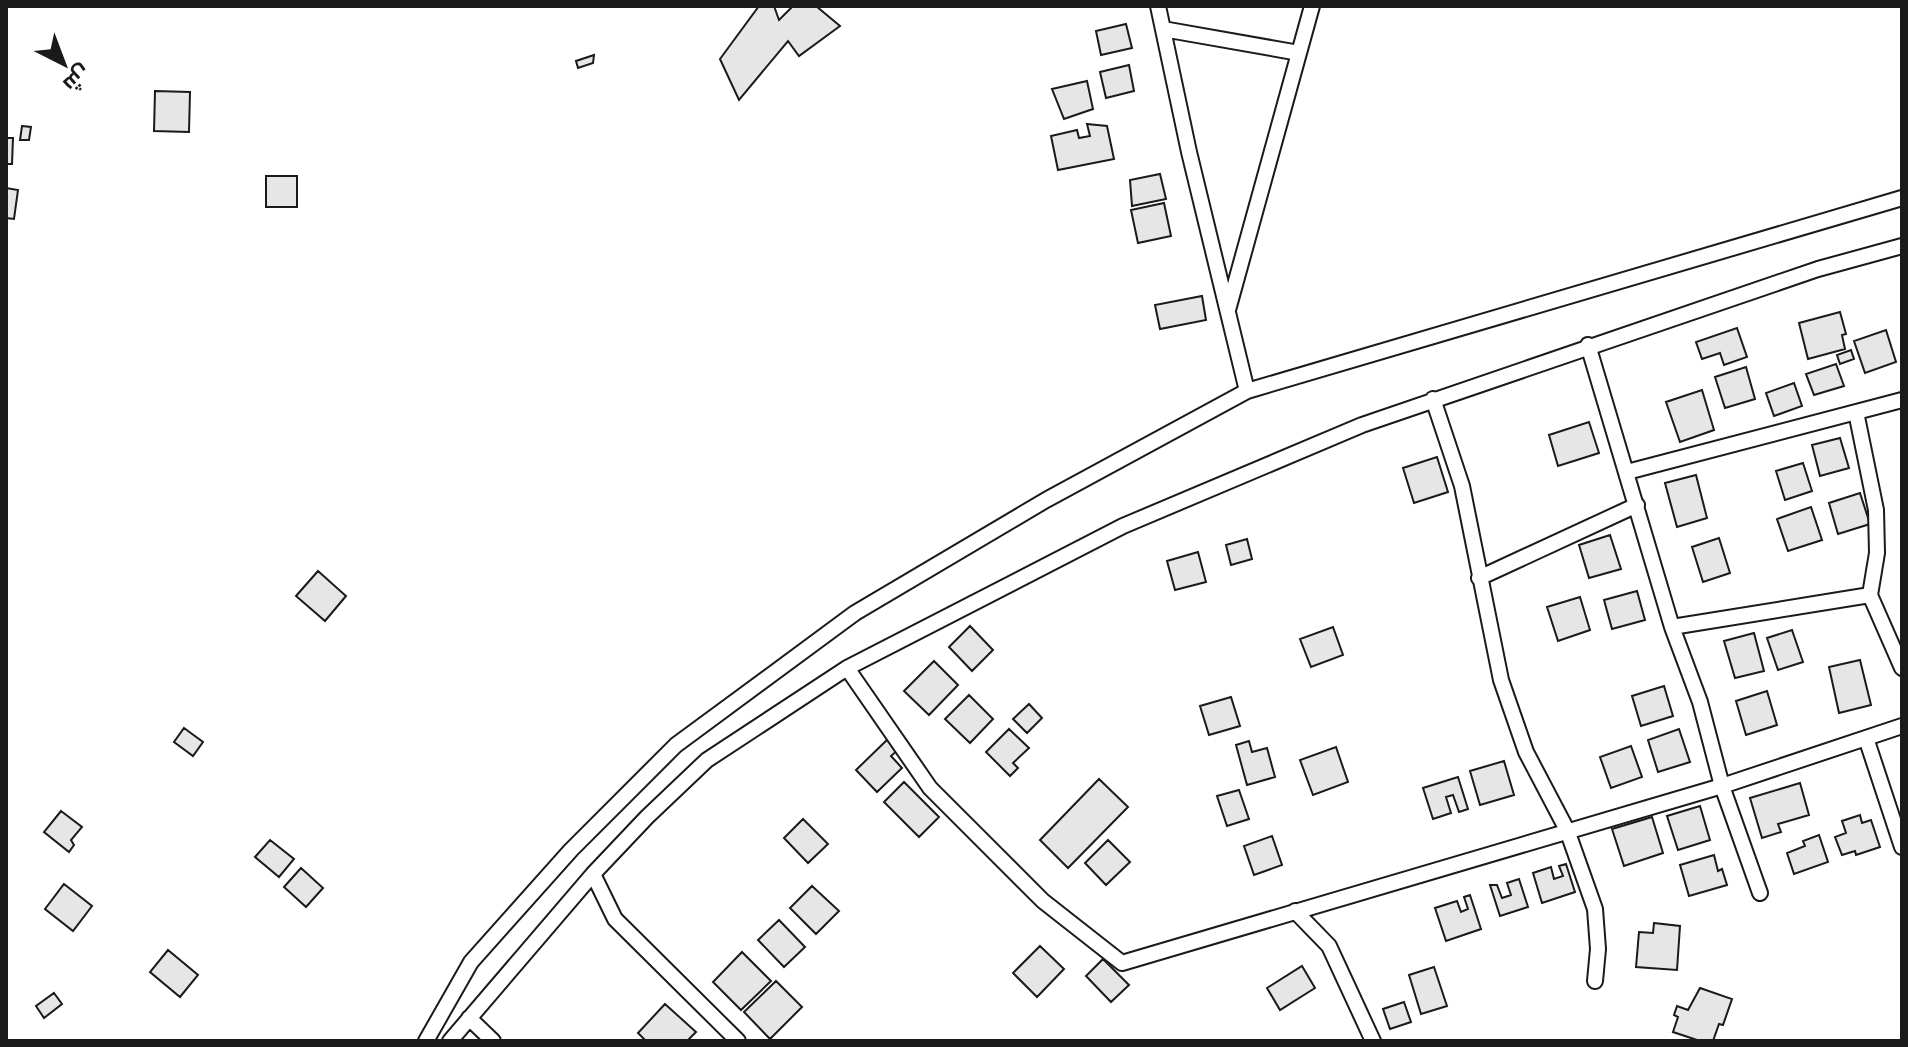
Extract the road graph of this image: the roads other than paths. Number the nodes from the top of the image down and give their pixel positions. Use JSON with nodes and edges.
{"nodes":[{"id":1,"x":1158,"y":6,"type":"edge"},
{"id":2,"x":1312,"y":6,"type":"edge"},
{"id":3,"x":1163,"y":29,"type":"junction"},
{"id":4,"x":1299,"y":53,"type":"junction"},
{"id":5,"x":1902,"y":198,"type":"edge"},
{"id":6,"x":1902,"y":246,"type":"edge"},
{"id":7,"x":1228,"y":311,"type":"junction"},
{"id":8,"x":1588,"y":345,"type":"junction"},
{"id":9,"x":1247,"y":391,"type":"junction"},
{"id":10,"x":1433,"y":399,"type":"junction"},
{"id":11,"x":1902,"y":400,"type":"edge"},
{"id":12,"x":1856,"y":412,"type":"junction"},
{"id":13,"x":1627,"y":472,"type":"junction"},
{"id":14,"x":1637,"y":505,"type":"junction"},
{"id":15,"x":1479,"y":578,"type":"junction"},
{"id":16,"x":1870,"y":595,"type":"junction"},
{"id":17,"x":1672,"y":627,"type":"junction"},
{"id":18,"x":847,"y":668,"type":"junction"},
{"id":19,"x":1902,"y":668,"type":"edge"},
{"id":20,"x":1902,"y":726,"type":"edge"},
{"id":21,"x":1866,"y":738,"type":"junction"},
{"id":22,"x":1722,"y":786,"type":"junction"},
{"id":23,"x":1567,"y":830,"type":"junction"},
{"id":24,"x":1902,"y":847,"type":"edge"},
{"id":25,"x":593,"y":874,"type":"junction"},
{"id":26,"x":1760,"y":893,"type":"dead end"},
{"id":27,"x":1295,"y":911,"type":"junction"},
{"id":28,"x":1595,"y":981,"type":"dead end"},
{"id":29,"x":469,"y":1018,"type":"junction"},
{"id":30,"x":488,"y":1039,"type":"edge"},
{"id":31,"x":426,"y":1041,"type":"edge"},
{"id":32,"x":450,"y":1041,"type":"edge"},
{"id":33,"x":738,"y":1041,"type":"edge"},
{"id":34,"x":1373,"y":1041,"type":"edge"}],
"edges":[{"from":1,"to":3,"type":"street"},
{"from":2,"to":4,"type":"street"},
{"from":3,"to":4,"type":"street"},
{"from":3,"to":7,"type":"street"},
{"from":4,"to":7,"type":"street"},
{"from":5,"to":9,"type":"street"},
{"from":6,"to":8,"type":"street"},
{"from":7,"to":9,"type":"street"},
{"from":8,"to":10,"type":"street"},
{"from":8,"to":13,"type":"street"},
{"from":9,"to":31,"type":"street"},
{"from":10,"to":15,"type":"street"},
{"from":10,"to":18,"type":"street"},
{"from":11,"to":12,"type":"street"},
{"from":12,"to":13,"type":"street"},
{"from":12,"to":16,"type":"street"},
{"from":13,"to":14,"type":"street"},
{"from":14,"to":15,"type":"street"},
{"from":14,"to":17,"type":"street"},
{"from":15,"to":23,"type":"street"},
{"from":16,"to":17,"type":"street"},
{"from":16,"to":19,"type":"street"},
{"from":17,"to":22,"type":"street"},
{"from":18,"to":25,"type":"street"},
{"from":18,"to":27,"type":"street"},
{"from":20,"to":21,"type":"street"},
{"from":21,"to":22,"type":"street"},
{"from":21,"to":24,"type":"street"},
{"from":22,"to":23,"type":"street"},
{"from":22,"to":26,"type":"street"},
{"from":23,"to":27,"type":"street"},
{"from":23,"to":28,"type":"street"},
{"from":25,"to":29,"type":"street"},
{"from":25,"to":33,"type":"street"},
{"from":27,"to":34,"type":"street"},
{"from":29,"to":30,"type":"street"},
{"from":29,"to":32,"type":"street"}]}
